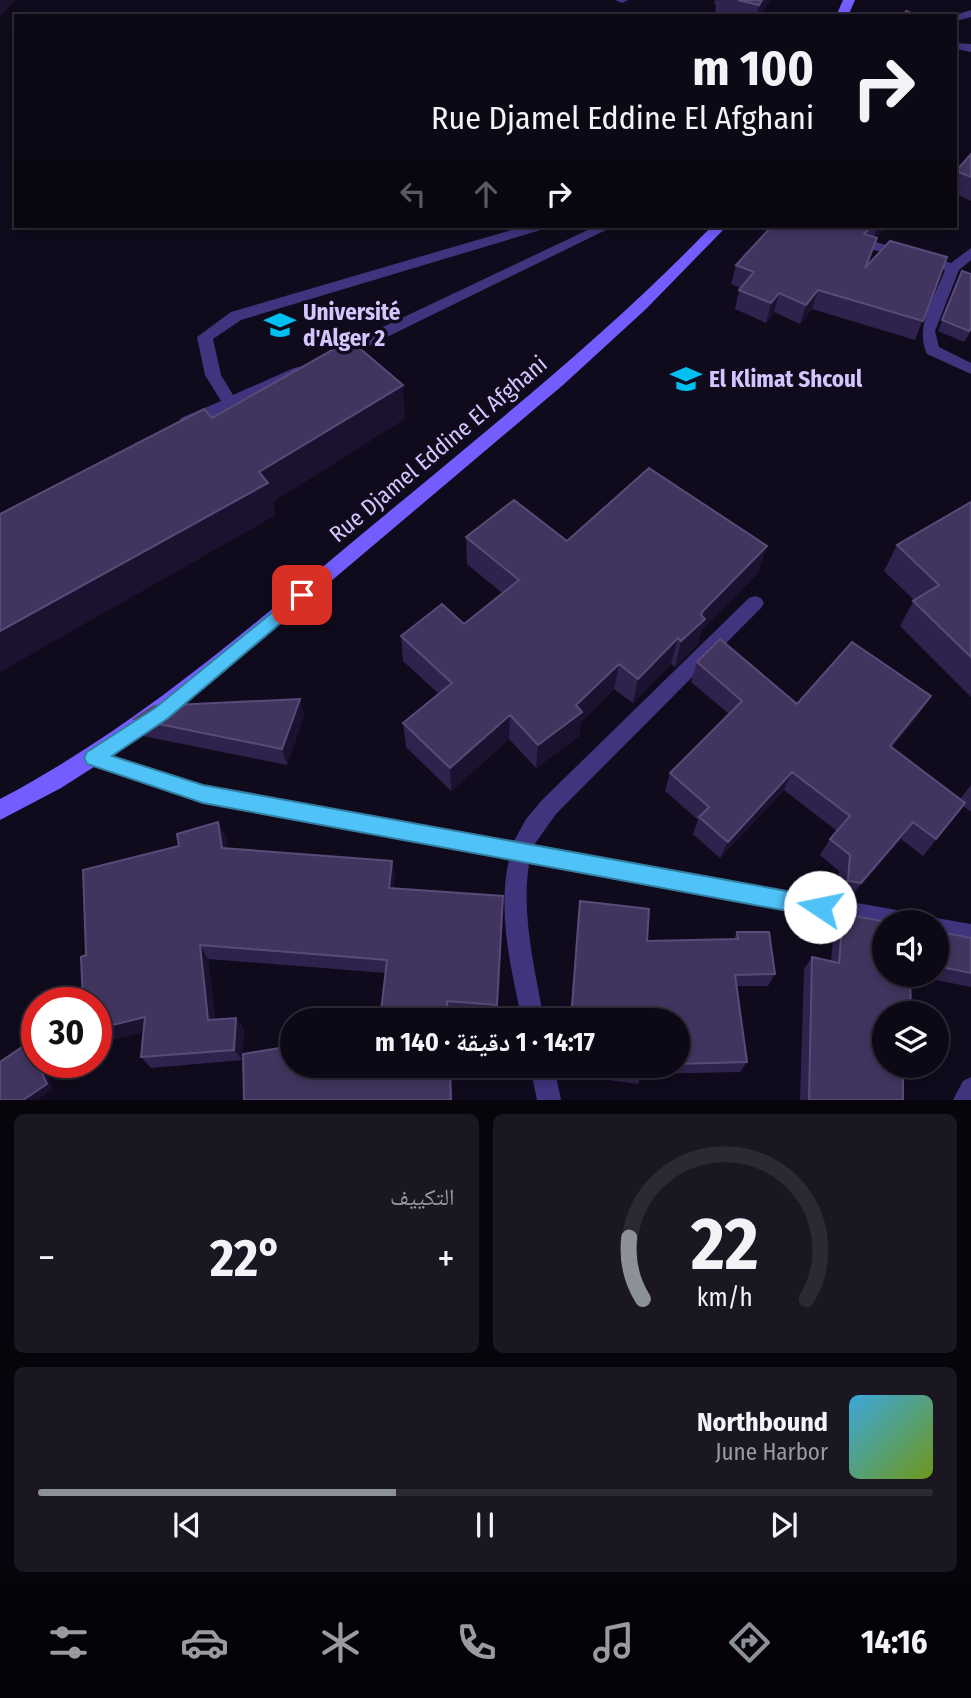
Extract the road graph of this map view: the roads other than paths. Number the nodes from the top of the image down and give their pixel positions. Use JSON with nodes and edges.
{"nodes":[{"id":1,"x":532,"y":228,"type":"edge"},
{"id":2,"x":603,"y":228,"type":"edge"},
{"id":3,"x":718,"y":228,"type":"edge"},
{"id":4,"x":841,"y":236,"type":"edge"},
{"id":5,"x":971,"y":253,"type":"edge"},
{"id":6,"x":953,"y":268,"type":"junction"},
{"id":7,"x":971,"y":369,"type":"edge"},
{"id":8,"x":230,"y":403,"type":"junction"},
{"id":9,"x":176,"y":428,"type":"edge"},
{"id":10,"x":755,"y":603,"type":"dead end"},
{"id":11,"x":93,"y":758,"type":"junction"},
{"id":12,"x":0,"y":810,"type":"edge"},
{"id":13,"x":521,"y":851,"type":"junction"},
{"id":14,"x":872,"y":916,"type":"edge"},
{"id":15,"x":949,"y":931,"type":"edge"},
{"id":16,"x":971,"y":935,"type":"edge"},
{"id":17,"x":531,"y":1008,"type":"edge"},
{"id":18,"x":545,"y":1078,"type":"edge"},
{"id":19,"x":971,"y":1089,"type":"edge"},
{"id":20,"x":550,"y":1100,"type":"edge"},
{"id":21,"x":965,"y":1100,"type":"edge"}],
"edges":[{"from":1,"to":8,"type":"street"},
{"from":2,"to":8,"type":"street"},
{"from":3,"to":11,"type":"main road","name":"Rue Djamel Eddine El Afghani"},
{"from":4,"to":6,"type":"street"},
{"from":5,"to":6,"type":"street"},
{"from":6,"to":7,"type":"street"},
{"from":8,"to":9,"type":"street"},
{"from":10,"to":13,"type":"street"},
{"from":11,"to":12,"type":"main road","name":"Rue Djamel Eddine El Afghani"},
{"from":11,"to":13,"type":"street"},
{"from":13,"to":14,"type":"street"},
{"from":13,"to":17,"type":"street"},
{"from":15,"to":16,"type":"street"},
{"from":18,"to":20,"type":"street"},
{"from":19,"to":21,"type":"street"}]}
